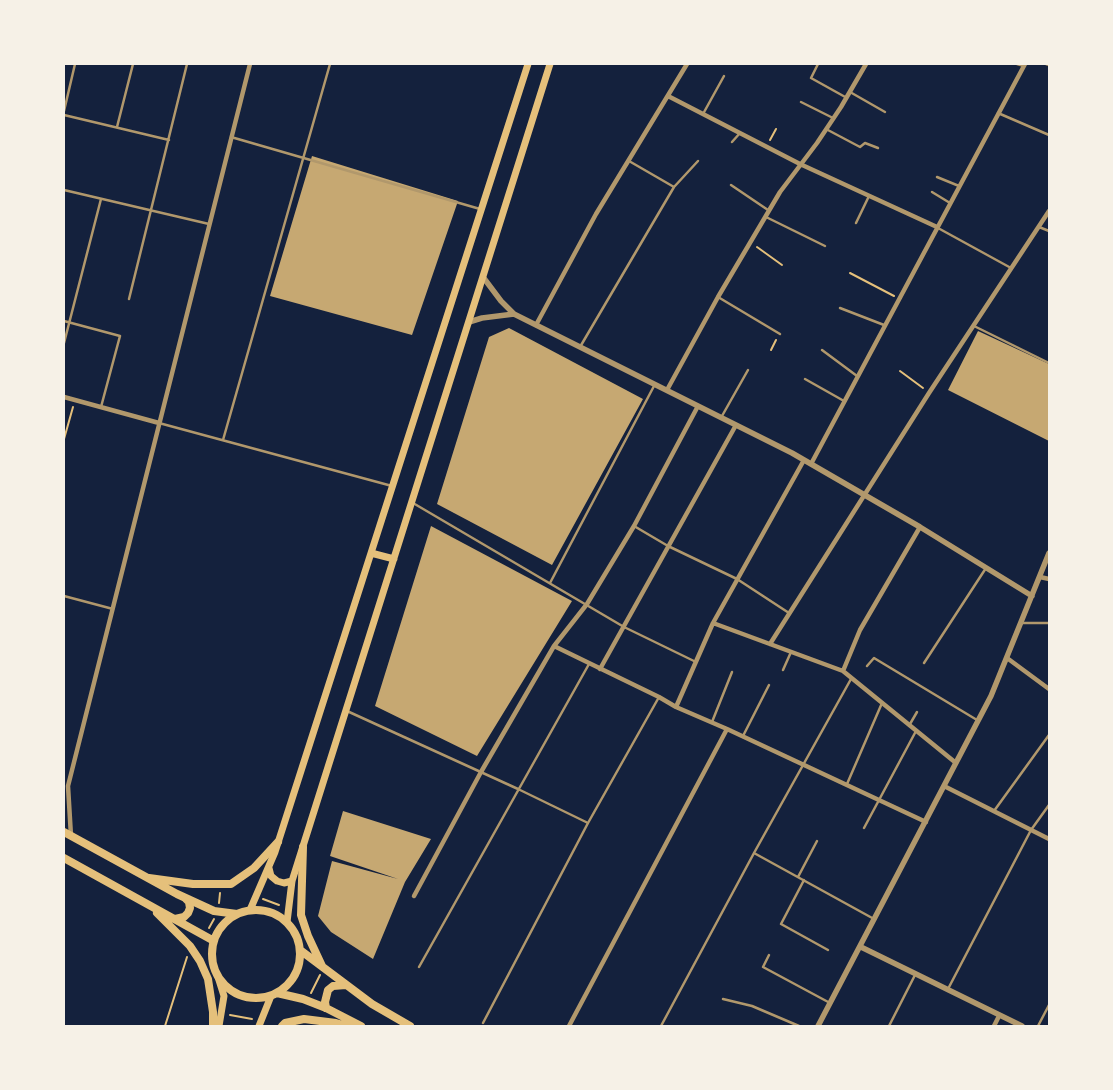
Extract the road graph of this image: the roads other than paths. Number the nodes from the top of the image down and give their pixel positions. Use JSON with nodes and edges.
{"nodes":[{"id":1,"x":76,"y":64,"type":"edge"},
{"id":2,"x":133,"y":64,"type":"edge"},
{"id":3,"x":187,"y":64,"type":"edge"},
{"id":4,"x":250,"y":64,"type":"edge"},
{"id":5,"x":330,"y":64,"type":"edge"},
{"id":6,"x":528,"y":64,"type":"edge"},
{"id":7,"x":550,"y":64,"type":"edge"},
{"id":8,"x":687,"y":64,"type":"edge"},
{"id":9,"x":818,"y":64,"type":"edge"},
{"id":10,"x":866,"y":64,"type":"edge"},
{"id":11,"x":1017,"y":64,"type":"edge"},
{"id":12,"x":1024,"y":65,"type":"edge"},
{"id":13,"x":724,"y":76,"type":"dead end"},
{"id":14,"x":850,"y":92,"type":"junction"},
{"id":15,"x":668,"y":96,"type":"junction"},
{"id":16,"x":847,"y":98,"type":"junction"},
{"id":17,"x":801,"y":102,"type":"dead end"},
{"id":18,"x":885,"y":112,"type":"dead end"},
{"id":19,"x":64,"y":113,"type":"edge"},
{"id":20,"x":998,"y":113,"type":"junction"},
{"id":21,"x":703,"y":114,"type":"junction"},
{"id":22,"x":833,"y":118,"type":"junction"},
{"id":23,"x":117,"y":127,"type":"junction"},
{"id":24,"x":826,"y":129,"type":"junction"},
{"id":25,"x":740,"y":133,"type":"junction"},
{"id":26,"x":1049,"y":135,"type":"edge"},
{"id":27,"x":231,"y":137,"type":"junction"},
{"id":28,"x":169,"y":140,"type":"junction"},
{"id":29,"x":732,"y":142,"type":"dead end"},
{"id":30,"x":878,"y":148,"type":"dead end"},
{"id":31,"x":304,"y":158,"type":"junction"},
{"id":32,"x":629,"y":160,"type":"junction"},
{"id":33,"x":698,"y":162,"type":"dead end"},
{"id":34,"x":800,"y":164,"type":"junction"},
{"id":35,"x":937,"y":177,"type":"dead end"},
{"id":36,"x":731,"y":184,"type":"dead end"},
{"id":37,"x":959,"y":186,"type":"junction"},
{"id":38,"x":674,"y":187,"type":"junction"},
{"id":39,"x":64,"y":190,"type":"edge"},
{"id":40,"x":932,"y":192,"type":"dead end"},
{"id":41,"x":869,"y":196,"type":"junction"},
{"id":42,"x":101,"y":199,"type":"junction"},
{"id":43,"x":950,"y":203,"type":"junction"},
{"id":44,"x":482,"y":209,"type":"junction"},
{"id":45,"x":152,"y":211,"type":"junction"},
{"id":46,"x":769,"y":211,"type":"junction"},
{"id":47,"x":1049,"y":211,"type":"edge"},
{"id":48,"x":766,"y":217,"type":"junction"},
{"id":49,"x":856,"y":223,"type":"dead end"},
{"id":50,"x":209,"y":224,"type":"junction"},
{"id":51,"x":1039,"y":226,"type":"junction"},
{"id":52,"x":937,"y":227,"type":"junction"},
{"id":53,"x":1049,"y":232,"type":"edge"},
{"id":54,"x":825,"y":246,"type":"dead end"},
{"id":55,"x":1011,"y":268,"type":"junction"},
{"id":56,"x":483,"y":277,"type":"junction"},
{"id":57,"x":718,"y":297,"type":"junction"},
{"id":58,"x":129,"y":299,"type":"dead end"},
{"id":59,"x":840,"y":308,"type":"dead end"},
{"id":60,"x":514,"y":314,"type":"junction"},
{"id":61,"x":64,"y":322,"type":"edge"},
{"id":62,"x":469,"y":322,"type":"junction"},
{"id":63,"x":69,"y":323,"type":"junction"},
{"id":64,"x":536,"y":325,"type":"junction"},
{"id":65,"x":884,"y":325,"type":"junction"},
{"id":66,"x":973,"y":326,"type":"junction"},
{"id":67,"x":780,"y":334,"type":"road end"},
{"id":68,"x":64,"y":343,"type":"edge"},
{"id":69,"x":580,"y":347,"type":"junction"},
{"id":70,"x":822,"y":350,"type":"dead end"},
{"id":71,"x":1049,"y":361,"type":"edge"},
{"id":72,"x":748,"y":370,"type":"dead end"},
{"id":73,"x":858,"y":376,"type":"junction"},
{"id":74,"x":805,"y":378,"type":"dead end"},
{"id":75,"x":655,"y":384,"type":"junction"},
{"id":76,"x":667,"y":390,"type":"junction"},
{"id":77,"x":64,"y":397,"type":"edge"},
{"id":78,"x":844,"y":401,"type":"junction"},
{"id":79,"x":698,"y":406,"type":"junction"},
{"id":80,"x":101,"y":407,"type":"junction"},
{"id":81,"x":721,"y":417,"type":"junction"},
{"id":82,"x":159,"y":423,"type":"junction"},
{"id":83,"x":736,"y":425,"type":"junction"},
{"id":84,"x":223,"y":440,"type":"junction"},
{"id":85,"x":804,"y":460,"type":"junction"},
{"id":86,"x":810,"y":464,"type":"junction"},
{"id":87,"x":393,"y":486,"type":"junction"},
{"id":88,"x":863,"y":495,"type":"junction"},
{"id":89,"x":412,"y":502,"type":"junction"},
{"id":90,"x":634,"y":526,"type":"junction"},
{"id":91,"x":920,"y":528,"type":"junction"},
{"id":92,"x":668,"y":546,"type":"junction"},
{"id":93,"x":371,"y":553,"type":"junction"},
{"id":94,"x":1049,"y":553,"type":"edge"},
{"id":95,"x":394,"y":559,"type":"junction"},
{"id":96,"x":986,"y":568,"type":"junction"},
{"id":97,"x":1040,"y":576,"type":"junction"},
{"id":98,"x":737,"y":579,"type":"junction"},
{"id":99,"x":1049,"y":579,"type":"edge"},
{"id":100,"x":550,"y":583,"type":"junction"},
{"id":101,"x":64,"y":596,"type":"edge"},
{"id":102,"x":1032,"y":596,"type":"junction"},
{"id":103,"x":587,"y":604,"type":"junction"},
{"id":104,"x":112,"y":610,"type":"junction"},
{"id":105,"x":789,"y":613,"type":"junction"},
{"id":106,"x":713,"y":623,"type":"junction"},
{"id":107,"x":1022,"y":623,"type":"junction"},
{"id":108,"x":1049,"y":623,"type":"edge"},
{"id":109,"x":624,"y":627,"type":"junction"},
{"id":110,"x":770,"y":644,"type":"junction"},
{"id":111,"x":554,"y":646,"type":"junction"},
{"id":112,"x":791,"y":652,"type":"junction"},
{"id":113,"x":1007,"y":658,"type":"junction"},
{"id":114,"x":696,"y":662,"type":"junction"},
{"id":115,"x":924,"y":663,"type":"dead end"},
{"id":116,"x":589,"y":664,"type":"junction"},
{"id":117,"x":867,"y":666,"type":"dead end"},
{"id":118,"x":600,"y":669,"type":"junction"},
{"id":119,"x":783,"y":670,"type":"dead end"},
{"id":120,"x":842,"y":671,"type":"junction"},
{"id":121,"x":732,"y":672,"type":"dead end"},
{"id":122,"x":852,"y":678,"type":"junction"},
{"id":123,"x":769,"y":685,"type":"dead end"},
{"id":124,"x":1049,"y":690,"type":"edge"},
{"id":125,"x":659,"y":696,"type":"junction"},
{"id":126,"x":882,"y":703,"type":"junction"},
{"id":127,"x":676,"y":707,"type":"junction"},
{"id":128,"x":346,"y":710,"type":"junction"},
{"id":129,"x":917,"y":712,"type":"dead end"},
{"id":130,"x":978,"y":721,"type":"junction"},
{"id":131,"x":712,"y":722,"type":"junction"},
{"id":132,"x":909,"y":725,"type":"junction"},
{"id":133,"x":727,"y":729,"type":"junction"},
{"id":134,"x":916,"y":731,"type":"junction"},
{"id":135,"x":1049,"y":735,"type":"edge"},
{"id":136,"x":743,"y":736,"type":"junction"},
{"id":137,"x":956,"y":763,"type":"junction"},
{"id":138,"x":804,"y":765,"type":"junction"},
{"id":139,"x":481,"y":772,"type":"junction"},
{"id":140,"x":847,"y":785,"type":"junction"},
{"id":141,"x":68,"y":786,"type":"junction"},
{"id":142,"x":944,"y":786,"type":"junction"},
{"id":143,"x":518,"y":789,"type":"junction"},
{"id":144,"x":64,"y":793,"type":"edge"},
{"id":145,"x":878,"y":800,"type":"junction"},
{"id":146,"x":1049,"y":806,"type":"edge"},
{"id":147,"x":994,"y":811,"type":"junction"},
{"id":148,"x":926,"y":822,"type":"junction"},
{"id":149,"x":588,"y":823,"type":"junction"},
{"id":150,"x":864,"y":828,"type":"dead end"},
{"id":151,"x":1031,"y":830,"type":"junction"},
{"id":152,"x":64,"y":832,"type":"edge"},
{"id":153,"x":71,"y":836,"type":"junction"},
{"id":154,"x":1049,"y":839,"type":"edge"},
{"id":155,"x":817,"y":841,"type":"dead end"},
{"id":156,"x":278,"y":842,"type":"junction"},
{"id":157,"x":303,"y":847,"type":"junction"},
{"id":158,"x":754,"y":853,"type":"junction"},
{"id":159,"x":64,"y":858,"type":"edge"},
{"id":160,"x":269,"y":868,"type":"junction"},
{"id":161,"x":145,"y":877,"type":"junction"},
{"id":162,"x":798,"y":877,"type":"junction"},
{"id":163,"x":804,"y":880,"type":"junction"},
{"id":164,"x":292,"y":881,"type":"junction"},
{"id":165,"x":414,"y":896,"type":"dead end"},
{"id":166,"x":185,"y":898,"type":"junction"},
{"id":167,"x":152,"y":908,"type":"junction"},
{"id":168,"x":250,"y":910,"type":"junction"},
{"id":169,"x":237,"y":914,"type":"junction"},
{"id":170,"x":173,"y":918,"type":"junction"},
{"id":171,"x":875,"y":920,"type":"junction"},
{"id":172,"x":287,"y":922,"type":"junction"},
{"id":173,"x":214,"y":940,"type":"junction"},
{"id":174,"x":861,"y":948,"type":"junction"},
{"id":175,"x":300,"y":950,"type":"junction"},
{"id":176,"x":828,"y":950,"type":"dead end"},
{"id":177,"x":769,"y":955,"type":"dead end"},
{"id":178,"x":419,"y":967,"type":"dead end"},
{"id":179,"x":323,"y":968,"type":"junction"},
{"id":180,"x":916,"y":974,"type":"junction"},
{"id":181,"x":218,"y":977,"type":"junction"},
{"id":182,"x":346,"y":985,"type":"junction"},
{"id":183,"x":948,"y":989,"type":"junction"},
{"id":184,"x":274,"y":994,"type":"junction"},
{"id":185,"x":723,"y":999,"type":"dead end"},
{"id":186,"x":831,"y":1003,"type":"junction"},
{"id":187,"x":1049,"y":1005,"type":"edge"},
{"id":188,"x":326,"y":1008,"type":"junction"},
{"id":189,"x":999,"y":1016,"type":"junction"},
{"id":190,"x":260,"y":1023,"type":"edge"},
{"id":191,"x":483,"y":1023,"type":"dead end"},
{"id":192,"x":213,"y":1026,"type":"edge"},
{"id":193,"x":219,"y":1026,"type":"edge"},
{"id":194,"x":282,"y":1026,"type":"edge"},
{"id":195,"x":347,"y":1026,"type":"edge"},
{"id":196,"x":361,"y":1026,"type":"edge"},
{"id":197,"x":410,"y":1026,"type":"edge"},
{"id":198,"x":570,"y":1026,"type":"edge"},
{"id":199,"x":661,"y":1026,"type":"edge"},
{"id":200,"x":798,"y":1026,"type":"edge"},
{"id":201,"x":818,"y":1026,"type":"edge"},
{"id":202,"x":889,"y":1026,"type":"edge"},
{"id":203,"x":994,"y":1026,"type":"edge"},
{"id":204,"x":1022,"y":1026,"type":"edge"},
{"id":205,"x":1038,"y":1026,"type":"edge"}],
"edges":[{"from":1,"to":19,"type":"lane"},
{"from":2,"to":23,"type":"lane"},
{"from":3,"to":28,"type":"lane"},
{"from":4,"to":27,"type":"street"},
{"from":5,"to":31,"type":"lane"},
{"from":6,"to":44,"type":"main road"},
{"from":7,"to":56,"type":"main road"},
{"from":8,"to":15,"type":"street"},
{"from":9,"to":16,"type":"lane"},
{"from":10,"to":14,"type":"street"},
{"from":11,"to":12,"type":"lane"},
{"from":12,"to":20,"type":"street"},
{"from":13,"to":21,"type":"lane"},
{"from":14,"to":16,"type":"street"},
{"from":14,"to":18,"type":"lane"},
{"from":15,"to":21,"type":"street"},
{"from":15,"to":32,"type":"street"},
{"from":16,"to":22,"type":"street"},
{"from":17,"to":22,"type":"lane"},
{"from":19,"to":23,"type":"lane"},
{"from":20,"to":26,"type":"lane"},
{"from":20,"to":37,"type":"street"},
{"from":21,"to":25,"type":"street"},
{"from":22,"to":24,"type":"street"},
{"from":23,"to":28,"type":"lane"},
{"from":24,"to":30,"type":"lane"},
{"from":24,"to":34,"type":"street"},
{"from":25,"to":29,"type":"lane"},
{"from":25,"to":34,"type":"street"},
{"from":27,"to":31,"type":"lane"},
{"from":27,"to":50,"type":"street"},
{"from":28,"to":45,"type":"lane"},
{"from":31,"to":44,"type":"lane"},
{"from":31,"to":84,"type":"lane"},
{"from":32,"to":38,"type":"lane"},
{"from":32,"to":64,"type":"street"},
{"from":33,"to":38,"type":"lane"},
{"from":34,"to":41,"type":"street"},
{"from":34,"to":46,"type":"street"},
{"from":35,"to":37,"type":"lane"},
{"from":36,"to":46,"type":"lane"},
{"from":37,"to":43,"type":"street"},
{"from":38,"to":69,"type":"lane"},
{"from":39,"to":42,"type":"lane"},
{"from":40,"to":43,"type":"lane"},
{"from":41,"to":49,"type":"lane"},
{"from":41,"to":52,"type":"street"},
{"from":42,"to":45,"type":"lane"},
{"from":42,"to":63,"type":"lane"},
{"from":43,"to":52,"type":"street"},
{"from":44,"to":87,"type":"main road"},
{"from":45,"to":50,"type":"lane"},
{"from":45,"to":58,"type":"lane"},
{"from":46,"to":48,"type":"street"},
{"from":47,"to":51,"type":"street"},
{"from":48,"to":54,"type":"lane"},
{"from":48,"to":57,"type":"street"},
{"from":50,"to":82,"type":"street"},
{"from":51,"to":53,"type":"lane"},
{"from":51,"to":55,"type":"street"},
{"from":52,"to":55,"type":"lane"},
{"from":52,"to":65,"type":"street"},
{"from":55,"to":66,"type":"street"},
{"from":56,"to":60,"type":"street"},
{"from":56,"to":62,"type":"main road"},
{"from":57,"to":67,"type":"lane"},
{"from":57,"to":76,"type":"street"},
{"from":59,"to":65,"type":"lane"},
{"from":60,"to":62,"type":"street"},
{"from":60,"to":64,"type":"street"},
{"from":61,"to":63,"type":"lane"},
{"from":62,"to":89,"type":"main road"},
{"from":63,"to":68,"type":"lane"},
{"from":63,"to":80,"type":"lane"},
{"from":64,"to":69,"type":"street"},
{"from":65,"to":73,"type":"street"},
{"from":66,"to":71,"type":"lane"},
{"from":66,"to":88,"type":"street"},
{"from":69,"to":75,"type":"street"},
{"from":70,"to":73,"type":"lane"},
{"from":72,"to":81,"type":"lane"},
{"from":73,"to":78,"type":"street"},
{"from":74,"to":78,"type":"lane"},
{"from":75,"to":76,"type":"street"},
{"from":75,"to":100,"type":"lane"},
{"from":76,"to":79,"type":"street"},
{"from":77,"to":80,"type":"street"},
{"from":78,"to":86,"type":"street"},
{"from":79,"to":81,"type":"street"},
{"from":79,"to":90,"type":"street"},
{"from":80,"to":82,"type":"street"},
{"from":81,"to":83,"type":"street"},
{"from":82,"to":84,"type":"lane"},
{"from":82,"to":104,"type":"street"},
{"from":83,"to":85,"type":"street"},
{"from":83,"to":92,"type":"street"},
{"from":84,"to":87,"type":"lane"},
{"from":85,"to":86,"type":"street"},
{"from":85,"to":98,"type":"street"},
{"from":86,"to":88,"type":"street"},
{"from":87,"to":93,"type":"main road"},
{"from":88,"to":91,"type":"street"},
{"from":88,"to":105,"type":"street"},
{"from":89,"to":95,"type":"main road"},
{"from":89,"to":100,"type":"lane"},
{"from":90,"to":92,"type":"lane"},
{"from":90,"to":103,"type":"street"},
{"from":91,"to":96,"type":"street"},
{"from":91,"to":120,"type":"street"},
{"from":92,"to":98,"type":"lane"},
{"from":92,"to":109,"type":"street"},
{"from":93,"to":95,"type":"main road"},
{"from":93,"to":156,"type":"main road"},
{"from":94,"to":97,"type":"street"},
{"from":95,"to":128,"type":"main road"},
{"from":96,"to":102,"type":"street"},
{"from":96,"to":115,"type":"lane"},
{"from":97,"to":99,"type":"street"},
{"from":97,"to":102,"type":"street"},
{"from":98,"to":105,"type":"lane"},
{"from":98,"to":106,"type":"street"},
{"from":100,"to":103,"type":"lane"},
{"from":101,"to":104,"type":"lane"},
{"from":102,"to":107,"type":"street"},
{"from":103,"to":109,"type":"lane"},
{"from":103,"to":111,"type":"street"},
{"from":104,"to":141,"type":"street"},
{"from":105,"to":110,"type":"street"},
{"from":106,"to":110,"type":"street"},
{"from":106,"to":114,"type":"street"},
{"from":107,"to":108,"type":"lane"},
{"from":107,"to":113,"type":"street"},
{"from":109,"to":114,"type":"lane"},
{"from":109,"to":118,"type":"street"},
{"from":110,"to":112,"type":"street"},
{"from":111,"to":116,"type":"street"},
{"from":111,"to":139,"type":"street"},
{"from":112,"to":119,"type":"lane"},
{"from":112,"to":120,"type":"street"},
{"from":113,"to":124,"type":"street"},
{"from":113,"to":130,"type":"street"},
{"from":114,"to":127,"type":"street"},
{"from":116,"to":118,"type":"street"},
{"from":116,"to":143,"type":"lane"},
{"from":117,"to":130,"type":"lane"},
{"from":118,"to":125,"type":"street"},
{"from":120,"to":122,"type":"street"},
{"from":121,"to":131,"type":"lane"},
{"from":122,"to":126,"type":"street"},
{"from":122,"to":138,"type":"lane"},
{"from":123,"to":136,"type":"lane"},
{"from":125,"to":127,"type":"street"},
{"from":125,"to":149,"type":"lane"},
{"from":126,"to":132,"type":"street"},
{"from":126,"to":140,"type":"lane"},
{"from":127,"to":131,"type":"street"},
{"from":128,"to":139,"type":"lane"},
{"from":128,"to":157,"type":"main road"},
{"from":129,"to":132,"type":"lane"},
{"from":130,"to":137,"type":"street"},
{"from":131,"to":133,"type":"street"},
{"from":132,"to":134,"type":"street"},
{"from":133,"to":136,"type":"street"},
{"from":133,"to":198,"type":"street"},
{"from":134,"to":137,"type":"street"},
{"from":134,"to":145,"type":"lane"},
{"from":135,"to":147,"type":"lane"},
{"from":136,"to":138,"type":"street"},
{"from":137,"to":142,"type":"street"},
{"from":138,"to":140,"type":"street"},
{"from":138,"to":158,"type":"lane"},
{"from":139,"to":143,"type":"lane"},
{"from":139,"to":165,"type":"street"},
{"from":140,"to":145,"type":"street"},
{"from":141,"to":144,"type":"street"},
{"from":141,"to":153,"type":"street"},
{"from":142,"to":147,"type":"street"},
{"from":142,"to":148,"type":"street"},
{"from":143,"to":149,"type":"lane"},
{"from":143,"to":178,"type":"lane"},
{"from":145,"to":148,"type":"street"},
{"from":145,"to":150,"type":"lane"},
{"from":146,"to":151,"type":"lane"},
{"from":147,"to":151,"type":"street"},
{"from":148,"to":171,"type":"street"},
{"from":149,"to":191,"type":"lane"},
{"from":151,"to":154,"type":"street"},
{"from":151,"to":183,"type":"lane"},
{"from":152,"to":153,"type":"main road"},
{"from":153,"to":161,"type":"main road"},
{"from":155,"to":162,"type":"lane"},
{"from":156,"to":160,"type":"main road"},
{"from":156,"to":161,"type":"main road"},
{"from":157,"to":164,"type":"main road"},
{"from":157,"to":179,"type":"main road"},
{"from":158,"to":162,"type":"lane"},
{"from":158,"to":199,"type":"lane"},
{"from":159,"to":167,"type":"main road"},
{"from":160,"to":164,"type":"main road"},
{"from":160,"to":168,"type":"main road"},
{"from":161,"to":166,"type":"main road"},
{"from":162,"to":163,"type":"lane"},
{"from":163,"to":171,"type":"lane"},
{"from":163,"to":176,"type":"lane"},
{"from":164,"to":172,"type":"main road"},
{"from":166,"to":169,"type":"main road"},
{"from":166,"to":170,"type":"main road"},
{"from":167,"to":170,"type":"main road"},
{"from":167,"to":192,"type":"main road"},
{"from":168,"to":169,"type":"main road"},
{"from":168,"to":172,"type":"main road"},
{"from":169,"to":173,"type":"main road"},
{"from":170,"to":173,"type":"main road"},
{"from":171,"to":174,"type":"street"},
{"from":172,"to":175,"type":"main road"},
{"from":173,"to":181,"type":"main road"},
{"from":174,"to":180,"type":"street"},
{"from":174,"to":186,"type":"street"},
{"from":175,"to":179,"type":"main road"},
{"from":175,"to":184,"type":"main road"},
{"from":177,"to":186,"type":"lane"},
{"from":179,"to":182,"type":"main road"},
{"from":180,"to":183,"type":"street"},
{"from":180,"to":202,"type":"lane"},
{"from":181,"to":184,"type":"main road"},
{"from":181,"to":193,"type":"main road"},
{"from":182,"to":188,"type":"main road"},
{"from":182,"to":197,"type":"main road"},
{"from":183,"to":189,"type":"street"},
{"from":184,"to":188,"type":"main road"},
{"from":184,"to":190,"type":"main road"},
{"from":185,"to":200,"type":"lane"},
{"from":186,"to":201,"type":"street"},
{"from":187,"to":205,"type":"lane"},
{"from":188,"to":196,"type":"main road"},
{"from":189,"to":203,"type":"street"},
{"from":189,"to":204,"type":"street"},
{"from":194,"to":195,"type":"main road"}]}
